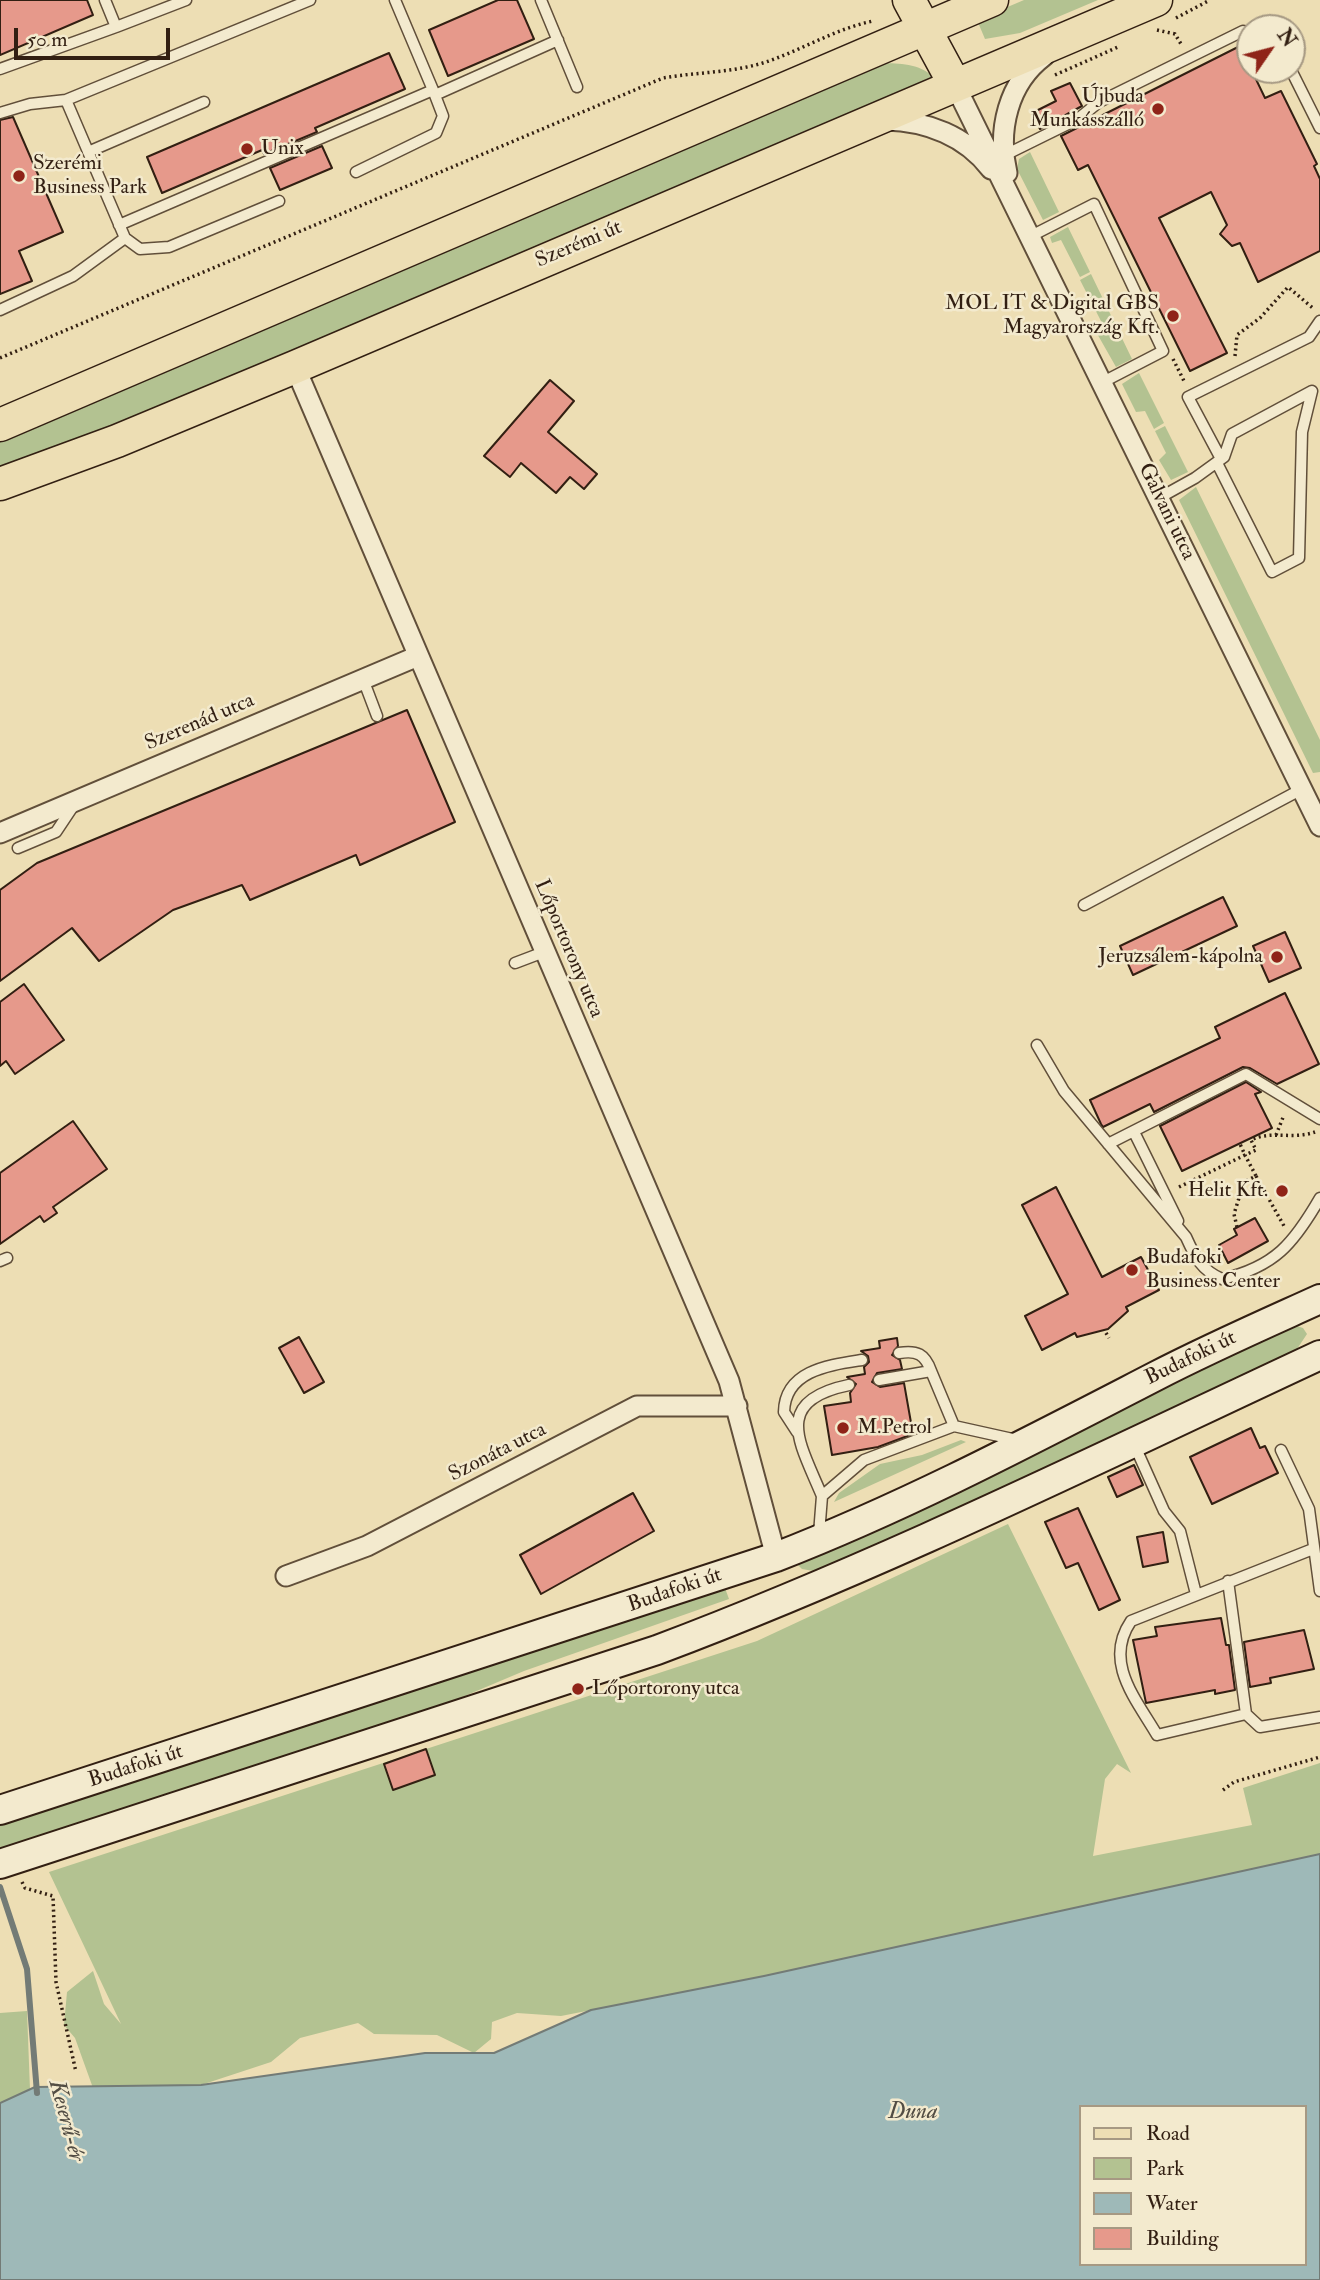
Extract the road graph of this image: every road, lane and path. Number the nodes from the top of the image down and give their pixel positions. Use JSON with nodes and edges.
{"nodes":[{"id":1,"x":105,"y":0,"type":"edge"},
{"id":2,"x":186,"y":0,"type":"edge"},
{"id":3,"x":310,"y":0,"type":"edge"},
{"id":4,"x":395,"y":0,"type":"edge"},
{"id":5,"x":541,"y":0,"type":"edge"},
{"id":6,"x":992,"y":0,"type":"edge"},
{"id":7,"x":1210,"y":0,"type":"edge"},
{"id":8,"x":915,"y":12,"type":"edge"},
{"id":9,"x":1158,"y":14,"type":"edge"},
{"id":10,"x":116,"y":27,"type":"junction"},
{"id":11,"x":1147,"y":34,"type":"dead end"},
{"id":12,"x":1236,"y":34,"type":"edge"},
{"id":13,"x":1177,"y":37,"type":"dead end"},
{"id":14,"x":1068,"y":38,"type":"junction"},
{"id":15,"x":558,"y":40,"type":"junction"},
{"id":16,"x":1124,"y":44,"type":"dead end"},
{"id":17,"x":0,"y":69,"type":"edge"},
{"id":18,"x":1053,"y":76,"type":"dead end"},
{"id":19,"x":1298,"y":84,"type":"edge"},
{"id":20,"x":955,"y":85,"type":"junction"},
{"id":21,"x":577,"y":87,"type":"dead end"},
{"id":22,"x":434,"y":93,"type":"junction"},
{"id":23,"x":66,"y":100,"type":"junction"},
{"id":24,"x":204,"y":102,"type":"dead end"},
{"id":25,"x":0,"y":113,"type":"edge"},
{"id":26,"x":872,"y":120,"type":"junction"},
{"id":27,"x":1320,"y":128,"type":"edge"},
{"id":28,"x":88,"y":152,"type":"junction"},
{"id":29,"x":1003,"y":156,"type":"junction"},
{"id":30,"x":356,"y":172,"type":"dead end"},
{"id":31,"x":1012,"y":198,"type":"junction"},
{"id":32,"x":279,"y":201,"type":"dead end"},
{"id":33,"x":119,"y":225,"type":"junction"},
{"id":34,"x":1031,"y":236,"type":"junction"},
{"id":35,"x":125,"y":238,"type":"junction"},
{"id":36,"x":0,"y":310,"type":"edge"},
{"id":37,"x":1320,"y":314,"type":"edge"},
{"id":38,"x":1320,"y":321,"type":"edge"},
{"id":39,"x":1171,"y":353,"type":"dead end"},
{"id":40,"x":0,"y":358,"type":"edge"},
{"id":41,"x":1234,"y":366,"type":"dead end"},
{"id":42,"x":295,"y":367,"type":"junction"},
{"id":43,"x":1192,"y":381,"type":"dead end"},
{"id":44,"x":1103,"y":383,"type":"junction"},
{"id":45,"x":0,"y":425,"type":"edge"},
{"id":46,"x":1219,"y":461,"type":"junction"},
{"id":47,"x":0,"y":484,"type":"edge"},
{"id":48,"x":1160,"y":498,"type":"junction"},
{"id":49,"x":418,"y":656,"type":"junction"},
{"id":50,"x":363,"y":679,"type":"junction"},
{"id":51,"x":377,"y":716,"type":"dead end"},
{"id":52,"x":1302,"y":789,"type":"junction"},
{"id":53,"x":78,"y":799,"type":"junction"},
{"id":54,"x":1320,"y":826,"type":"edge"},
{"id":55,"x":0,"y":833,"type":"edge"},
{"id":56,"x":18,"y":848,"type":"dead end"},
{"id":57,"x":1084,"y":905,"type":"dead end"},
{"id":58,"x":544,"y":952,"type":"junction"},
{"id":59,"x":515,"y":963,"type":"dead end"},
{"id":60,"x":1037,"y":1045,"type":"dead end"},
{"id":61,"x":1293,"y":1103,"type":"junction"},
{"id":62,"x":1320,"y":1119,"type":"edge"},
{"id":63,"x":1320,"y":1130,"type":"edge"},
{"id":64,"x":1134,"y":1132,"type":"junction"},
{"id":65,"x":1276,"y":1135,"type":"junction"},
{"id":66,"x":1108,"y":1144,"type":"junction"},
{"id":67,"x":1240,"y":1144,"type":"dead end"},
{"id":68,"x":1245,"y":1155,"type":"junction"},
{"id":69,"x":1256,"y":1175,"type":"junction"},
{"id":70,"x":1165,"y":1194,"type":"junction"},
{"id":71,"x":1320,"y":1198,"type":"edge"},
{"id":72,"x":1237,"y":1227,"type":"dead end"},
{"id":73,"x":1186,"y":1237,"type":"junction"},
{"id":74,"x":1292,"y":1242,"type":"junction"},
{"id":75,"x":1319,"y":1302,"type":"edge"},
{"id":76,"x":1106,"y":1333,"type":"dead end"},
{"id":77,"x":1109,"y":1338,"type":"dead end"},
{"id":78,"x":899,"y":1353,"type":"dead end"},
{"id":79,"x":1320,"y":1355,"type":"edge"},
{"id":80,"x":862,"y":1360,"type":"dead end"},
{"id":81,"x":931,"y":1371,"type":"junction"},
{"id":82,"x":879,"y":1380,"type":"dead end"},
{"id":83,"x":849,"y":1385,"type":"dead end"},
{"id":84,"x":737,"y":1406,"type":"junction"},
{"id":85,"x":954,"y":1426,"type":"junction"},
{"id":86,"x":797,"y":1432,"type":"junction"},
{"id":87,"x":1132,"y":1441,"type":"junction"},
{"id":88,"x":1027,"y":1443,"type":"junction"},
{"id":89,"x":1281,"y":1450,"type":"dead end"},
{"id":90,"x":822,"y":1496,"type":"junction"},
{"id":91,"x":1316,"y":1522,"type":"edge"},
{"id":92,"x":818,"y":1541,"type":"junction"},
{"id":93,"x":1313,"y":1549,"type":"junction"},
{"id":94,"x":776,"y":1557,"type":"junction"},
{"id":95,"x":286,"y":1576,"type":"dead end"},
{"id":96,"x":1228,"y":1581,"type":"junction"},
{"id":97,"x":1320,"y":1591,"type":"edge"},
{"id":98,"x":1196,"y":1594,"type":"junction"},
{"id":99,"x":787,"y":1600,"type":"junction"},
{"id":100,"x":1246,"y":1714,"type":"junction"},
{"id":101,"x":1320,"y":1717,"type":"edge"},
{"id":102,"x":1320,"y":1757,"type":"edge"},
{"id":103,"x":1223,"y":1790,"type":"dead end"},
{"id":104,"x":0,"y":1810,"type":"edge"},
{"id":105,"x":6,"y":1863,"type":"edge"},
{"id":106,"x":76,"y":2072,"type":"dead end"}],
"edges":[{"from":1,"to":10,"type":"lane"},
{"from":2,"to":10,"type":"lane"},
{"from":3,"to":23,"type":"lane"},
{"from":4,"to":22,"type":"lane"},
{"from":5,"to":15,"type":"lane"},
{"from":6,"to":8,"type":"main road"},
{"from":7,"to":9,"type":"path"},
{"from":8,"to":20,"type":"main road","name":"Galvani utca"},
{"from":8,"to":40,"type":"path"},
{"from":8,"to":45,"type":"main road"},
{"from":9,"to":11,"type":"path"},
{"from":9,"to":13,"type":"path"},
{"from":9,"to":14,"type":"main road","name":"Szerémi út"},
{"from":10,"to":17,"type":"lane"},
{"from":12,"to":29,"type":"lane"},
{"from":14,"to":20,"type":"main road","name":"Szerémi út"},
{"from":14,"to":29,"type":"street","name":"Galvani utca"},
{"from":15,"to":21,"type":"lane"},
{"from":15,"to":22,"type":"lane"},
{"from":16,"to":18,"type":"path"},
{"from":19,"to":27,"type":"lane"},
{"from":20,"to":26,"type":"main road","name":"Szerémi út"},
{"from":20,"to":31,"type":"street","name":"Galvani utca"},
{"from":22,"to":30,"type":"lane"},
{"from":22,"to":33,"type":"lane"},
{"from":23,"to":25,"type":"lane"},
{"from":23,"to":28,"type":"lane"},
{"from":24,"to":28,"type":"lane"},
{"from":26,"to":31,"type":"street","name":"Galvani utca"},
{"from":26,"to":42,"type":"main road","name":"Szerémi út"},
{"from":28,"to":33,"type":"lane"},
{"from":29,"to":31,"type":"street","name":"Galvani utca"},
{"from":31,"to":34,"type":"street","name":"Galvani utca"},
{"from":32,"to":35,"type":"lane"},
{"from":33,"to":35,"type":"lane"},
{"from":34,"to":44,"type":"street","name":"Galvani utca"},
{"from":34,"to":44,"type":"lane"},
{"from":35,"to":36,"type":"lane"},
{"from":37,"to":41,"type":"path"},
{"from":38,"to":46,"type":"lane"},
{"from":39,"to":43,"type":"path"},
{"from":42,"to":47,"type":"main road","name":"Szerémi út"},
{"from":42,"to":49,"type":"street","name":"Lőportorony utca"},
{"from":44,"to":48,"type":"street","name":"Galvani utca"},
{"from":46,"to":46,"type":"lane"},
{"from":46,"to":48,"type":"lane"},
{"from":48,"to":52,"type":"street","name":"Galvani utca"},
{"from":49,"to":50,"type":"street","name":"Szerenád utca"},
{"from":49,"to":58,"type":"street","name":"Lőportorony utca"},
{"from":50,"to":51,"type":"lane"},
{"from":50,"to":53,"type":"street","name":"Szerenád utca"},
{"from":52,"to":54,"type":"street","name":"Galvani utca"},
{"from":52,"to":57,"type":"lane"},
{"from":53,"to":55,"type":"street","name":"Szerenád utca"},
{"from":53,"to":56,"type":"lane"},
{"from":58,"to":59,"type":"lane"},
{"from":58,"to":84,"type":"street","name":"Lőportorony utca"},
{"from":60,"to":66,"type":"lane"},
{"from":61,"to":62,"type":"lane"},
{"from":61,"to":64,"type":"lane"},
{"from":61,"to":65,"type":"path"},
{"from":63,"to":65,"type":"path"},
{"from":64,"to":66,"type":"lane"},
{"from":64,"to":70,"type":"lane"},
{"from":65,"to":68,"type":"path"},
{"from":66,"to":73,"type":"lane"},
{"from":67,"to":68,"type":"path"},
{"from":68,"to":69,"type":"path"},
{"from":68,"to":70,"type":"path"},
{"from":69,"to":72,"type":"path"},
{"from":69,"to":74,"type":"path"},
{"from":70,"to":73,"type":"lane"},
{"from":71,"to":74,"type":"lane"},
{"from":73,"to":74,"type":"lane"},
{"from":75,"to":88,"type":"main road","name":"Budafoki út"},
{"from":76,"to":77,"type":"path"},
{"from":78,"to":81,"type":"lane"},
{"from":79,"to":87,"type":"main road"},
{"from":80,"to":86,"type":"lane"},
{"from":81,"to":82,"type":"lane"},
{"from":81,"to":85,"type":"lane"},
{"from":83,"to":86,"type":"lane"},
{"from":84,"to":94,"type":"street","name":"Lőportorony utca"},
{"from":84,"to":95,"type":"street","name":"Szonáta utca"},
{"from":85,"to":88,"type":"lane"},
{"from":85,"to":90,"type":"lane"},
{"from":86,"to":90,"type":"lane"},
{"from":87,"to":98,"type":"lane"},
{"from":87,"to":99,"type":"main road"},
{"from":88,"to":92,"type":"main road","name":"Budafoki út"},
{"from":89,"to":91,"type":"lane"},
{"from":90,"to":92,"type":"lane"},
{"from":91,"to":93,"type":"lane"},
{"from":92,"to":94,"type":"main road","name":"Budafoki út"},
{"from":93,"to":96,"type":"lane"},
{"from":93,"to":97,"type":"lane"},
{"from":94,"to":99,"type":"main road"},
{"from":94,"to":104,"type":"main road","name":"Budafoki út"},
{"from":96,"to":98,"type":"lane"},
{"from":96,"to":100,"type":"lane"},
{"from":98,"to":100,"type":"lane"},
{"from":99,"to":105,"type":"main road"},
{"from":100,"to":101,"type":"lane"},
{"from":102,"to":103,"type":"path"},
{"from":105,"to":106,"type":"path"}]}
